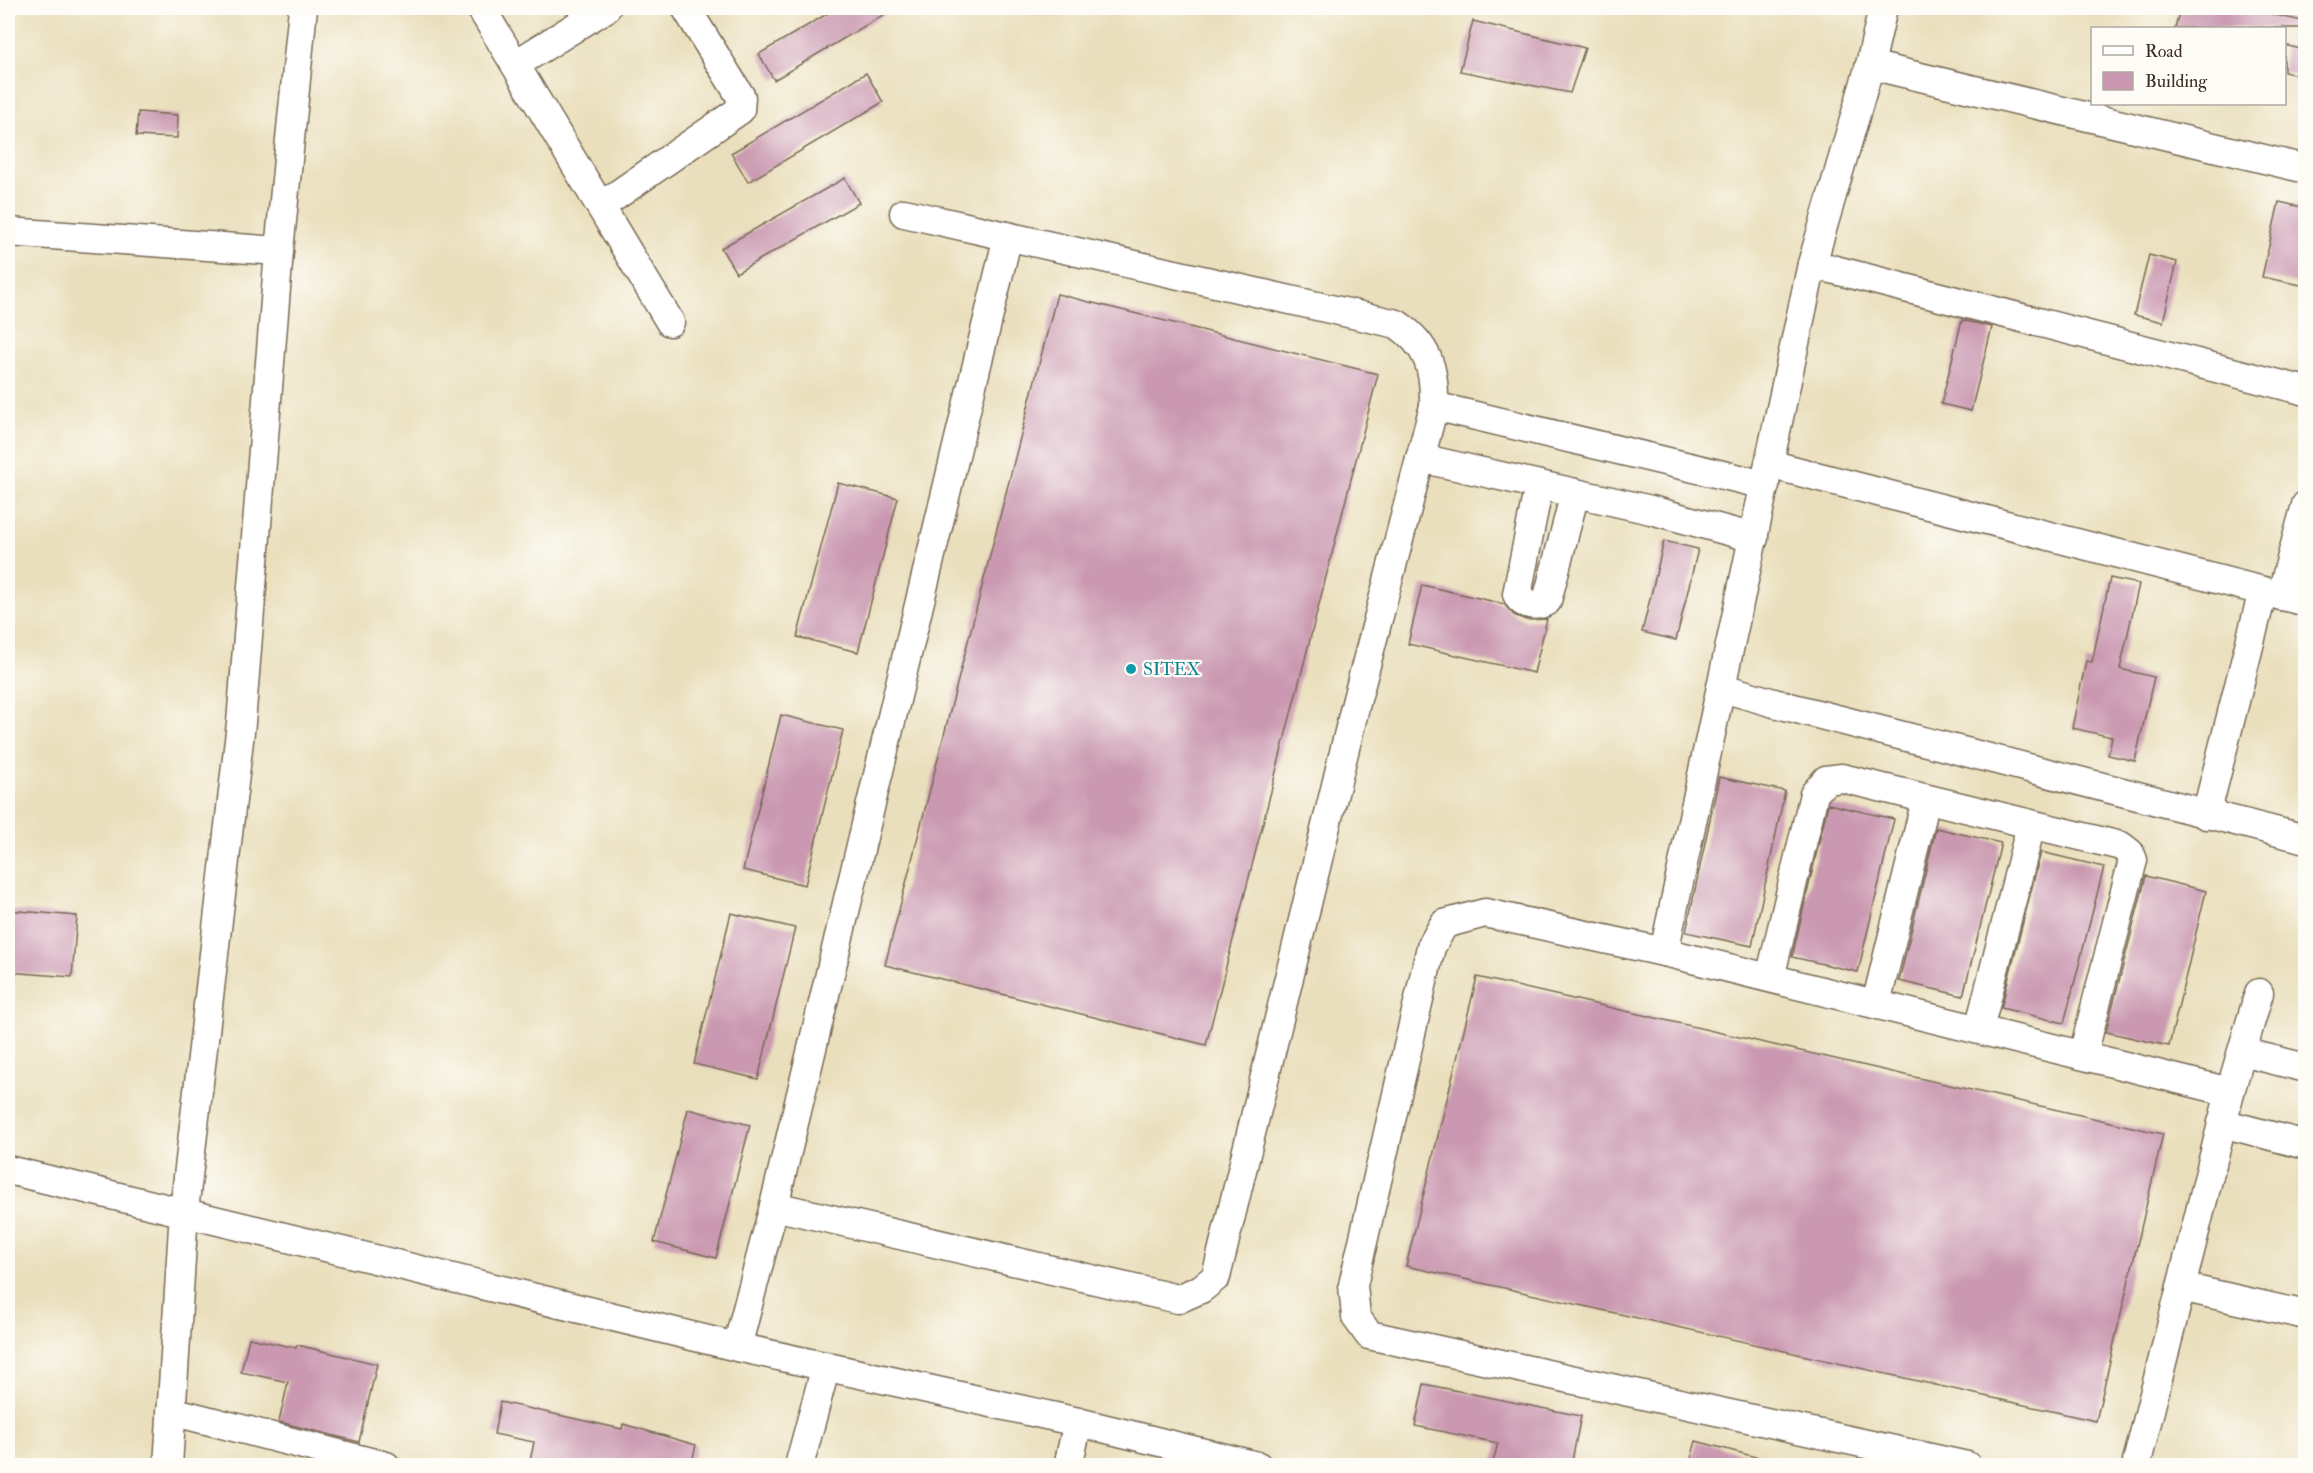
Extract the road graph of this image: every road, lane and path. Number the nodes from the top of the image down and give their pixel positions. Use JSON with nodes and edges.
{"nodes":[{"id":1,"x":303,"y":8,"type":"edge"},
{"id":2,"x":482,"y":8,"type":"edge"},
{"id":3,"x":606,"y":8,"type":"edge"},
{"id":4,"x":686,"y":8,"type":"edge"},
{"id":5,"x":1882,"y":8,"type":"edge"},
{"id":6,"x":516,"y":64,"type":"junction"},
{"id":7,"x":1870,"y":64,"type":"junction"},
{"id":8,"x":2306,"y":169,"type":"edge"},
{"id":9,"x":601,"y":206,"type":"junction"},
{"id":10,"x":904,"y":213,"type":"dead end"},
{"id":11,"x":8,"y":232,"type":"edge"},
{"id":12,"x":1008,"y":236,"type":"junction"},
{"id":13,"x":279,"y":251,"type":"junction"},
{"id":14,"x":1812,"y":264,"type":"junction"},
{"id":15,"x":670,"y":322,"type":"dead end"},
{"id":16,"x":2306,"y":391,"type":"edge"},
{"id":17,"x":1434,"y":406,"type":"junction"},
{"id":18,"x":1420,"y":458,"type":"junction"},
{"id":19,"x":1767,"y":475,"type":"junction"},
{"id":20,"x":1539,"y":485,"type":"junction"},
{"id":21,"x":1575,"y":493,"type":"junction"},
{"id":22,"x":2306,"y":506,"type":"edge"},
{"id":23,"x":1754,"y":537,"type":"junction"},
{"id":24,"x":2283,"y":596,"type":"edge"},
{"id":25,"x":1723,"y":687,"type":"junction"},
{"id":26,"x":1926,"y":800,"type":"junction"},
{"id":27,"x":2206,"y":815,"type":"junction"},
{"id":28,"x":2031,"y":825,"type":"junction"},
{"id":29,"x":2306,"y":839,"type":"edge"},
{"id":30,"x":1664,"y":951,"type":"junction"},
{"id":31,"x":1770,"y":978,"type":"junction"},
{"id":32,"x":2259,"y":993,"type":"dead end"},
{"id":33,"x":1876,"y":1004,"type":"junction"},
{"id":34,"x":1979,"y":1029,"type":"junction"},
{"id":35,"x":2242,"y":1052,"type":"junction"},
{"id":36,"x":2083,"y":1055,"type":"junction"},
{"id":37,"x":2306,"y":1068,"type":"edge"},
{"id":38,"x":2230,"y":1092,"type":"junction"},
{"id":39,"x":2222,"y":1123,"type":"junction"},
{"id":40,"x":2306,"y":1145,"type":"edge"},
{"id":41,"x":8,"y":1170,"type":"edge"},
{"id":42,"x":774,"y":1206,"type":"junction"},
{"id":43,"x":184,"y":1211,"type":"junction"},
{"id":44,"x":2181,"y":1287,"type":"junction"},
{"id":45,"x":2306,"y":1316,"type":"edge"},
{"id":46,"x":737,"y":1347,"type":"junction"},
{"id":47,"x":826,"y":1366,"type":"junction"},
{"id":48,"x":171,"y":1411,"type":"junction"},
{"id":49,"x":1078,"y":1422,"type":"junction"},
{"id":50,"x":168,"y":1466,"type":"edge"},
{"id":51,"x":386,"y":1466,"type":"edge"},
{"id":52,"x":799,"y":1466,"type":"edge"},
{"id":53,"x":1068,"y":1466,"type":"edge"},
{"id":54,"x":1258,"y":1466,"type":"edge"},
{"id":55,"x":1967,"y":1466,"type":"edge"},
{"id":56,"x":2136,"y":1466,"type":"edge"}],
"edges":[{"from":1,"to":13,"type":"street"},
{"from":2,"to":6,"type":"street"},
{"from":3,"to":6,"type":"street"},
{"from":4,"to":9,"type":"street"},
{"from":5,"to":7,"type":"street"},
{"from":6,"to":9,"type":"street"},
{"from":7,"to":8,"type":"street"},
{"from":7,"to":14,"type":"street"},
{"from":9,"to":15,"type":"street"},
{"from":10,"to":12,"type":"street"},
{"from":11,"to":13,"type":"street"},
{"from":12,"to":17,"type":"street"},
{"from":12,"to":42,"type":"street"},
{"from":13,"to":43,"type":"street"},
{"from":14,"to":16,"type":"street"},
{"from":14,"to":19,"type":"street"},
{"from":17,"to":18,"type":"street"},
{"from":17,"to":19,"type":"street"},
{"from":18,"to":20,"type":"street"},
{"from":18,"to":42,"type":"street"},
{"from":19,"to":23,"type":"street"},
{"from":19,"to":24,"type":"street"},
{"from":20,"to":21,"type":"street"},
{"from":20,"to":21,"type":"street"},
{"from":21,"to":23,"type":"street"},
{"from":22,"to":24,"type":"street"},
{"from":23,"to":25,"type":"street"},
{"from":24,"to":27,"type":"street"},
{"from":25,"to":27,"type":"street"},
{"from":25,"to":30,"type":"street"},
{"from":26,"to":28,"type":"street"},
{"from":26,"to":31,"type":"street"},
{"from":26,"to":33,"type":"street"},
{"from":27,"to":29,"type":"street"},
{"from":28,"to":34,"type":"street"},
{"from":28,"to":36,"type":"street"},
{"from":30,"to":31,"type":"street"},
{"from":30,"to":55,"type":"street"},
{"from":31,"to":33,"type":"street"},
{"from":32,"to":35,"type":"street"},
{"from":33,"to":34,"type":"street"},
{"from":34,"to":36,"type":"street"},
{"from":35,"to":37,"type":"street"},
{"from":35,"to":38,"type":"street"},
{"from":36,"to":38,"type":"street"},
{"from":38,"to":39,"type":"street"},
{"from":39,"to":40,"type":"street"},
{"from":39,"to":44,"type":"street"},
{"from":41,"to":43,"type":"street"},
{"from":42,"to":46,"type":"street"},
{"from":43,"to":46,"type":"street"},
{"from":43,"to":48,"type":"street"},
{"from":44,"to":45,"type":"street"},
{"from":44,"to":56,"type":"street"},
{"from":46,"to":47,"type":"street"},
{"from":47,"to":49,"type":"street"},
{"from":47,"to":52,"type":"street"},
{"from":48,"to":50,"type":"street"},
{"from":48,"to":51,"type":"street"},
{"from":49,"to":53,"type":"street"},
{"from":49,"to":54,"type":"street"}]}
